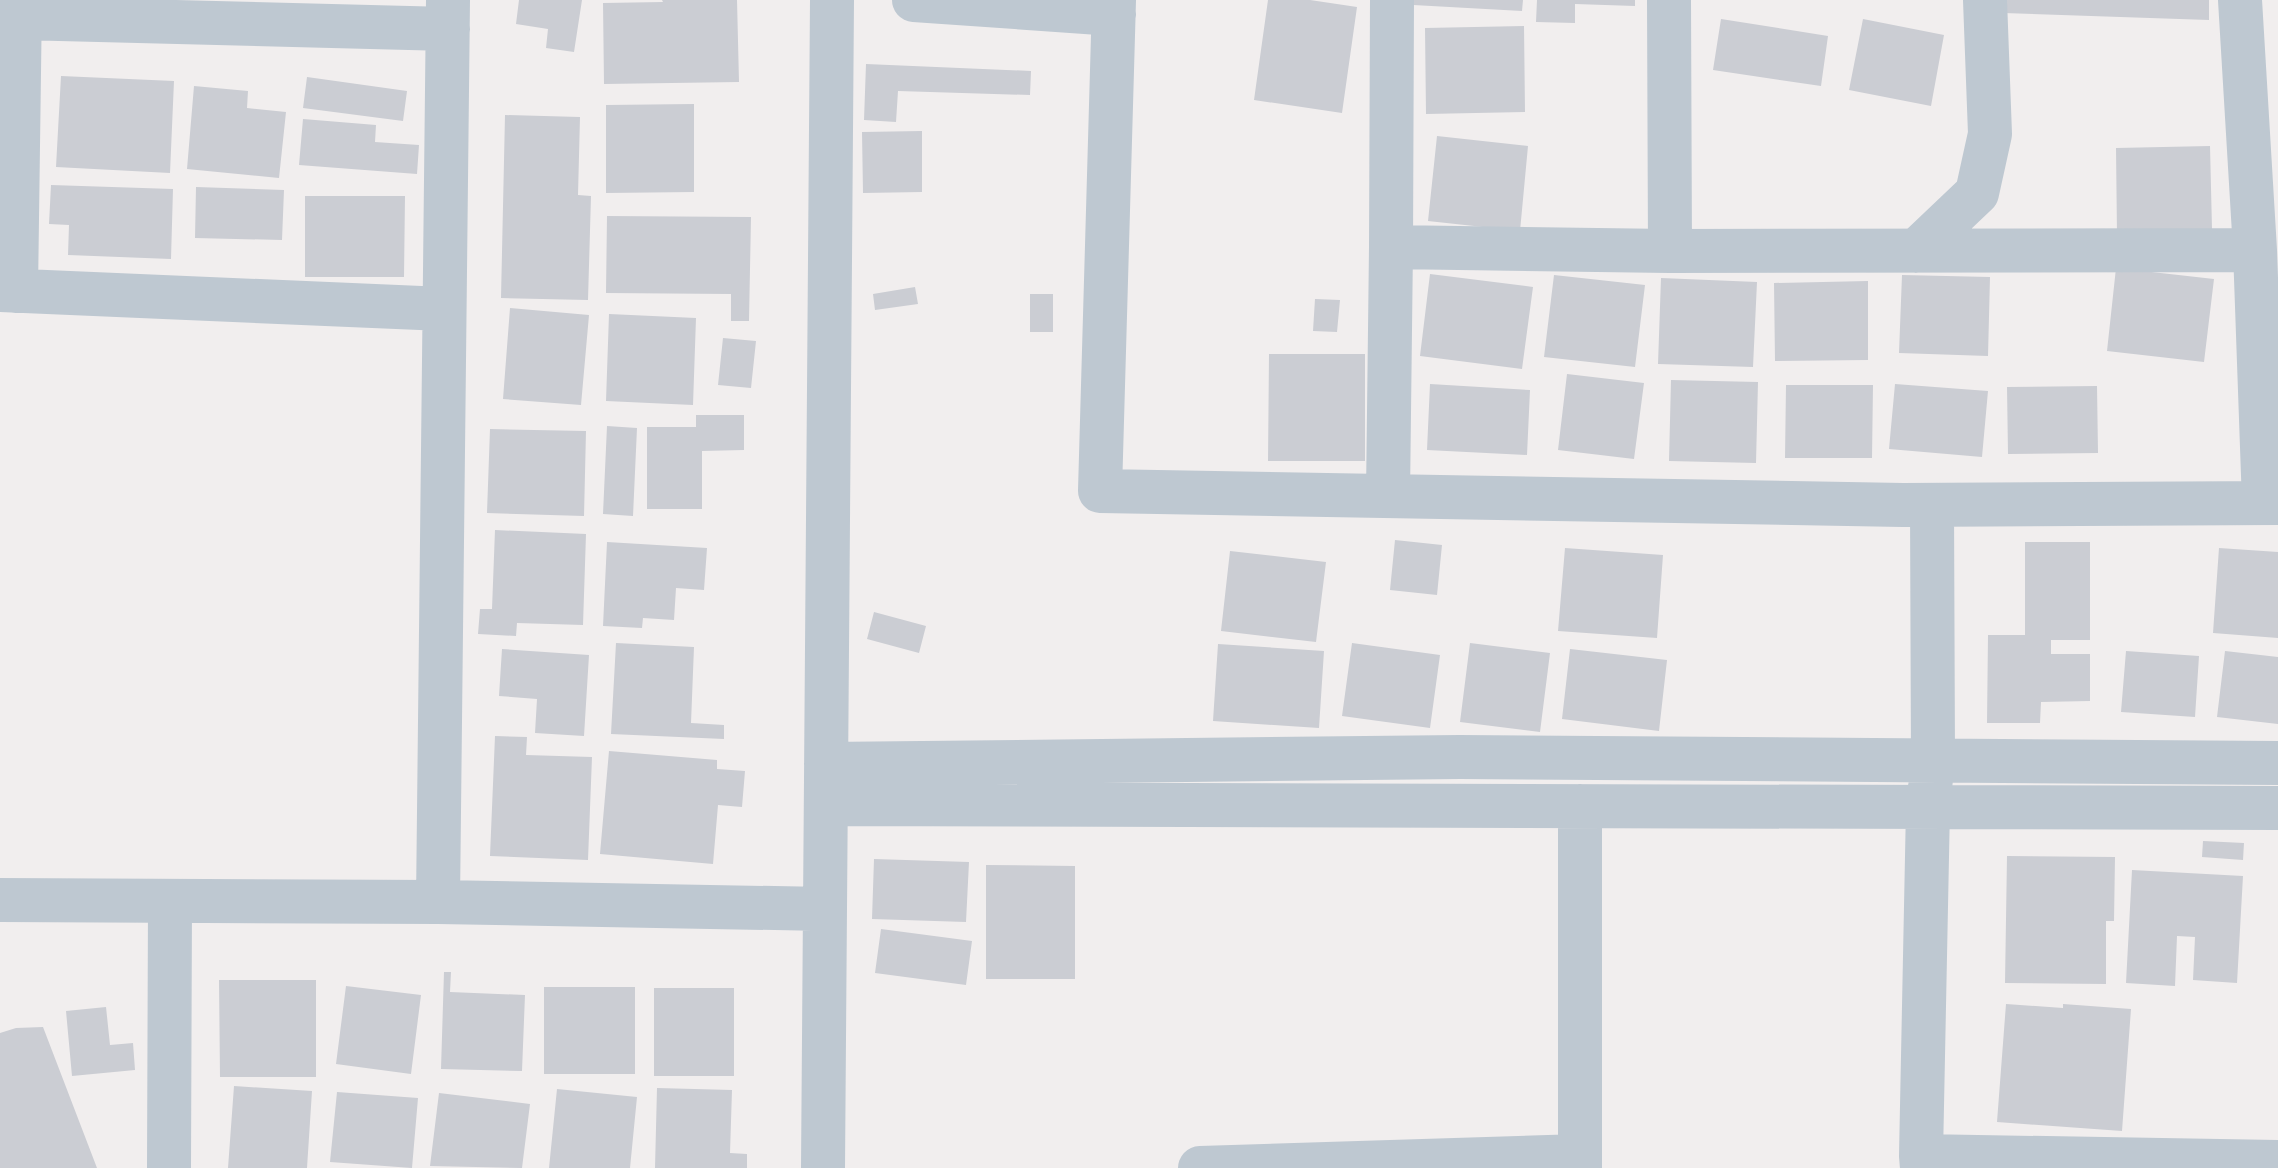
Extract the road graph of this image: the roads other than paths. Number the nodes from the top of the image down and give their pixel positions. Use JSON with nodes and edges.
{"nodes":[{"id":1,"x":832,"y":0,"type":"edge"},
{"id":2,"x":914,"y":0,"type":"edge"},
{"id":3,"x":1392,"y":0,"type":"edge"},
{"id":4,"x":1669,"y":0,"type":"edge"},
{"id":5,"x":1985,"y":0,"type":"edge"},
{"id":6,"x":2240,"y":0,"type":"edge"},
{"id":7,"x":1114,"y":7,"type":"edge"},
{"id":8,"x":20,"y":9,"type":"edge"},
{"id":9,"x":448,"y":15,"type":"edge"},
{"id":10,"x":1391,"y":247,"type":"junction"},
{"id":11,"x":2255,"y":250,"type":"junction"},
{"id":12,"x":1670,"y":251,"type":"junction"},
{"id":13,"x":1916,"y":251,"type":"junction"},
{"id":14,"x":8,"y":291,"type":"edge"},
{"id":15,"x":444,"y":309,"type":"junction"},
{"id":16,"x":1388,"y":496,"type":"junction"},
{"id":17,"x":2271,"y":503,"type":"edge"},
{"id":18,"x":1932,"y":505,"type":"junction"},
{"id":19,"x":1933,"y":760,"type":"junction"},
{"id":20,"x":2278,"y":763,"type":"edge"},
{"id":21,"x":826,"y":784,"type":"junction"},
{"id":22,"x":1580,"y":806,"type":"junction"},
{"id":23,"x":1928,"y":807,"type":"junction"},
{"id":24,"x":2278,"y":808,"type":"edge"},
{"id":25,"x":0,"y":900,"type":"edge"},
{"id":26,"x":170,"y":902,"type":"junction"},
{"id":27,"x":438,"y":902,"type":"junction"},
{"id":28,"x":825,"y":909,"type":"junction"},
{"id":29,"x":1580,"y":1162,"type":"edge"},
{"id":30,"x":1922,"y":1162,"type":"edge"},
{"id":31,"x":2278,"y":1162,"type":"edge"},
{"id":32,"x":169,"y":1168,"type":"edge"},
{"id":33,"x":823,"y":1168,"type":"edge"},
{"id":34,"x":1200,"y":1168,"type":"edge"}],
"edges":[{"from":1,"to":21,"type":"street"},
{"from":2,"to":7,"type":"street"},
{"from":3,"to":10,"type":"street"},
{"from":4,"to":12,"type":"street"},
{"from":5,"to":13,"type":"street"},
{"from":6,"to":11,"type":"street"},
{"from":7,"to":16,"type":"street"},
{"from":8,"to":9,"type":"street"},
{"from":8,"to":14,"type":"street"},
{"from":9,"to":15,"type":"street"},
{"from":10,"to":12,"type":"street"},
{"from":10,"to":16,"type":"street"},
{"from":11,"to":13,"type":"street"},
{"from":11,"to":17,"type":"street"},
{"from":12,"to":13,"type":"street"},
{"from":14,"to":15,"type":"street"},
{"from":15,"to":27,"type":"street"},
{"from":16,"to":18,"type":"street"},
{"from":17,"to":18,"type":"street"},
{"from":18,"to":19,"type":"street"},
{"from":19,"to":20,"type":"street"},
{"from":19,"to":21,"type":"street"},
{"from":19,"to":23,"type":"street"},
{"from":21,"to":22,"type":"street"},
{"from":21,"to":28,"type":"street"},
{"from":22,"to":23,"type":"street"},
{"from":22,"to":29,"type":"street"},
{"from":23,"to":24,"type":"street"},
{"from":23,"to":30,"type":"street"},
{"from":25,"to":26,"type":"street"},
{"from":26,"to":27,"type":"street"},
{"from":26,"to":32,"type":"street"},
{"from":27,"to":28,"type":"street"},
{"from":28,"to":33,"type":"street"},
{"from":29,"to":34,"type":"street"},
{"from":30,"to":31,"type":"street"}]}
